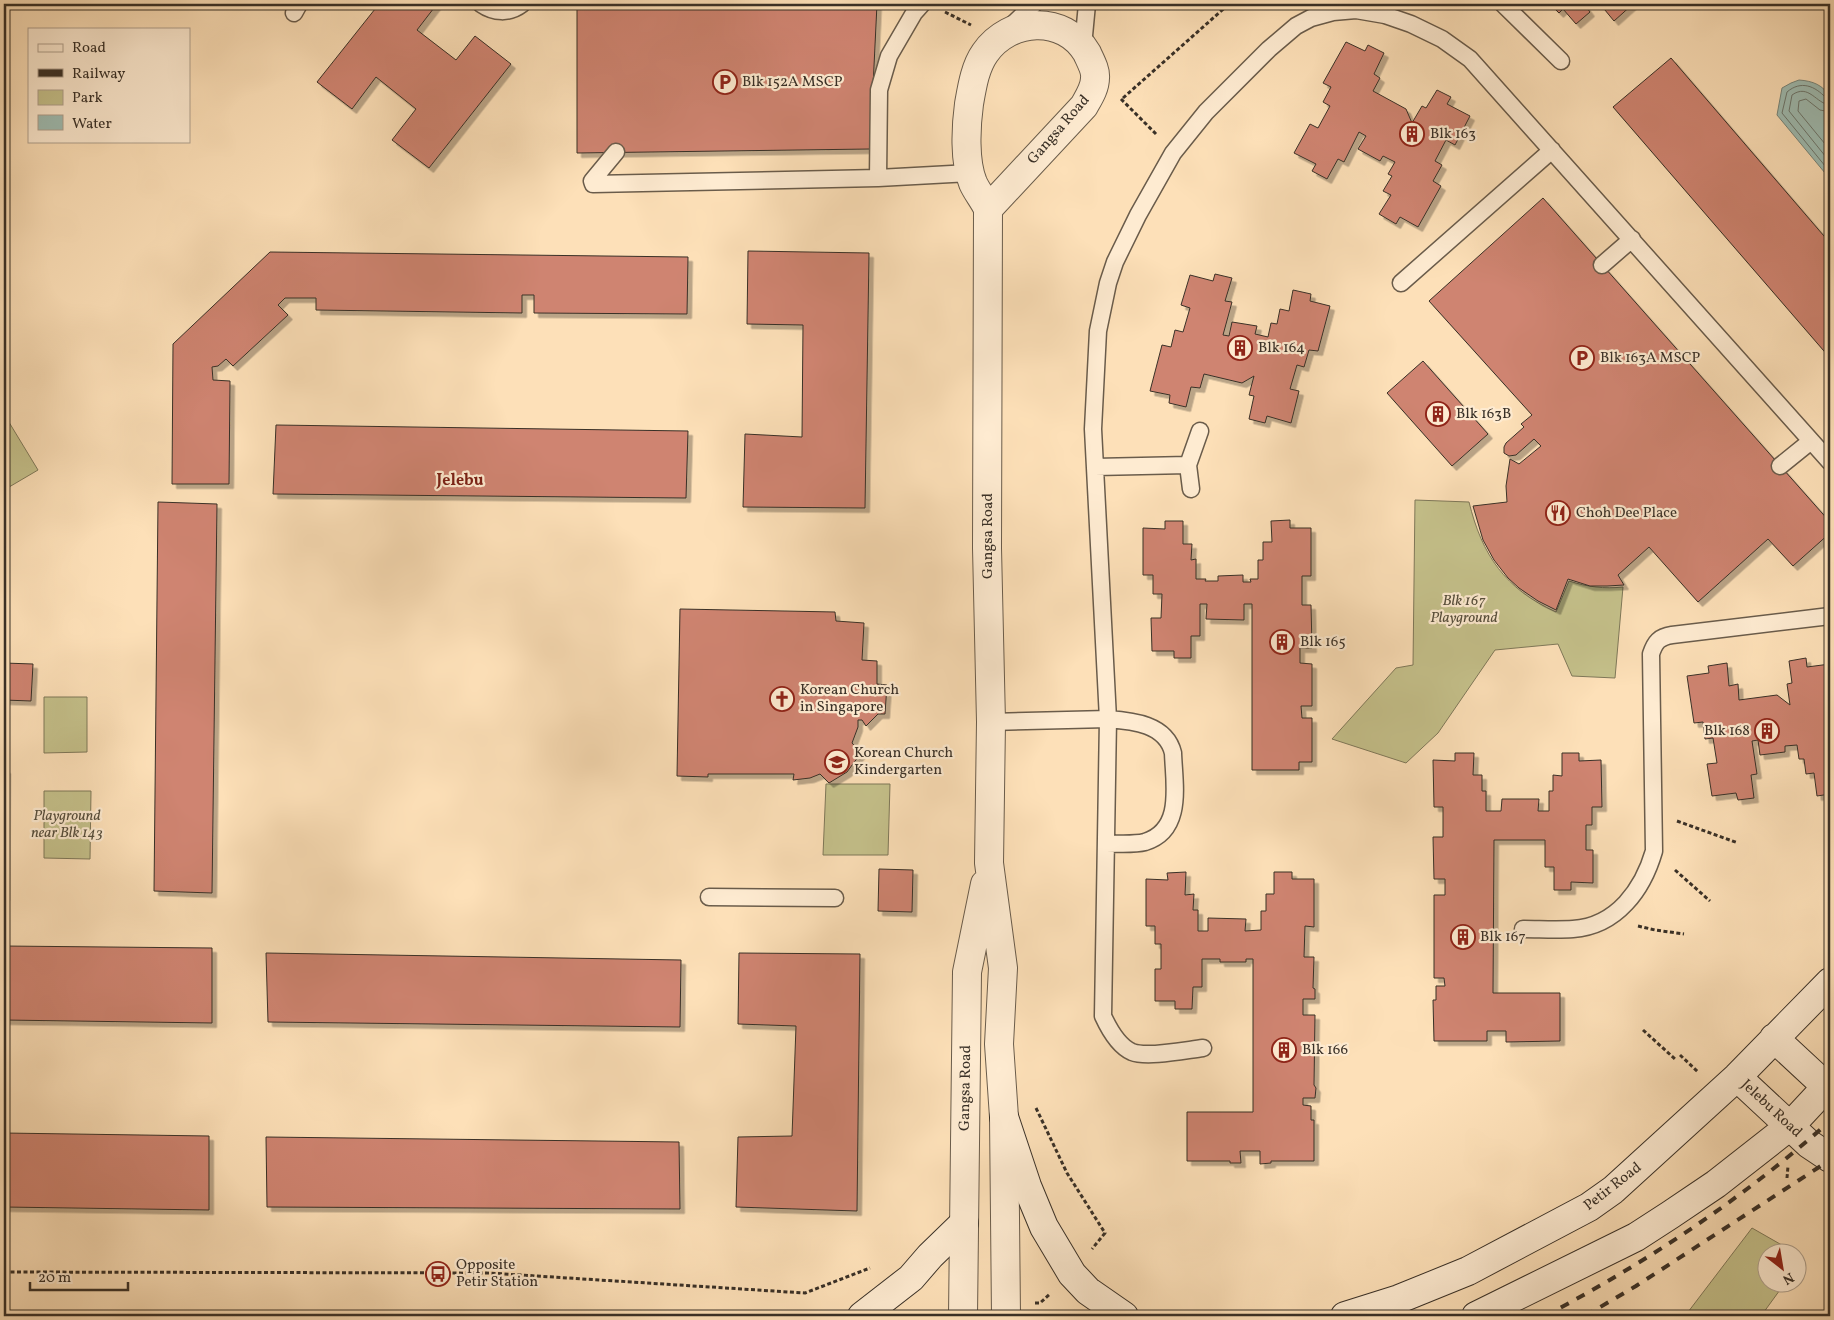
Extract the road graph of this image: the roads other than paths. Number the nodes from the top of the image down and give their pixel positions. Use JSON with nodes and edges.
{"nodes":[{"id":1,"x":481,"y":4,"type":"edge"},
{"id":2,"x":522,"y":4,"type":"edge"},
{"id":3,"x":922,"y":4,"type":"edge"},
{"id":4,"x":1034,"y":4,"type":"edge"},
{"id":5,"x":1087,"y":4,"type":"edge"},
{"id":6,"x":1503,"y":4,"type":"edge"},
{"id":7,"x":997,"y":40,"type":"junction"},
{"id":8,"x":1083,"y":46,"type":"junction"},
{"id":9,"x":1561,"y":61,"type":"dead end"},
{"id":10,"x":1552,"y":150,"type":"junction"},
{"id":11,"x":616,"y":152,"type":"dead end"},
{"id":12,"x":970,"y":173,"type":"junction"},
{"id":13,"x":878,"y":178,"type":"junction"},
{"id":14,"x":988,"y":209,"type":"junction"},
{"id":15,"x":1632,"y":239,"type":"junction"},
{"id":16,"x":1602,"y":265,"type":"dead end"},
{"id":17,"x":1401,"y":283,"type":"dead end"},
{"id":18,"x":1200,"y":431,"type":"dead end"},
{"id":19,"x":1811,"y":441,"type":"junction"},
{"id":20,"x":1830,"y":462,"type":"edge"},
{"id":21,"x":1188,"y":465,"type":"junction"},
{"id":22,"x":1094,"y":466,"type":"junction"},
{"id":23,"x":1780,"y":466,"type":"dead end"},
{"id":24,"x":1191,"y":490,"type":"dead end"},
{"id":25,"x":1830,"y":616,"type":"edge"},
{"id":26,"x":1108,"y":719,"type":"junction"},
{"id":27,"x":991,"y":722,"type":"junction"},
{"id":28,"x":1106,"y":844,"type":"junction"},
{"id":29,"x":989,"y":863,"type":"junction"},
{"id":30,"x":709,"y":897,"type":"dead end"},
{"id":31,"x":835,"y":898,"type":"dead end"},
{"id":32,"x":1523,"y":929,"type":"dead end"},
{"id":33,"x":1830,"y":982,"type":"edge"},
{"id":34,"x":1774,"y":1038,"type":"junction"},
{"id":35,"x":1203,"y":1048,"type":"dead end"},
{"id":36,"x":1737,"y":1077,"type":"junction"},
{"id":37,"x":1829,"y":1087,"type":"edge"},
{"id":38,"x":1004,"y":1117,"type":"junction"},
{"id":39,"x":1790,"y":1126,"type":"junction"},
{"id":40,"x":1830,"y":1158,"type":"edge"},
{"id":41,"x":964,"y":1223,"type":"junction"},
{"id":42,"x":862,"y":1316,"type":"edge"},
{"id":43,"x":963,"y":1316,"type":"edge"},
{"id":44,"x":1006,"y":1316,"type":"edge"},
{"id":45,"x":1124,"y":1316,"type":"edge"},
{"id":46,"x":1345,"y":1316,"type":"edge"},
{"id":47,"x":1476,"y":1316,"type":"edge"}],
"edges":[{"from":1,"to":2,"type":"lane"},
{"from":3,"to":13,"type":"lane"},
{"from":4,"to":7,"type":"lane"},
{"from":5,"to":8,"type":"lane"},
{"from":6,"to":9,"type":"lane"},
{"from":7,"to":8,"type":"street","name":"Gangsa Road"},
{"from":7,"to":12,"type":"street","name":"Gangsa Road"},
{"from":8,"to":14,"type":"street","name":"Gangsa Road"},
{"from":10,"to":15,"type":"lane"},
{"from":10,"to":17,"type":"lane"},
{"from":10,"to":22,"type":"lane"},
{"from":11,"to":13,"type":"lane"},
{"from":12,"to":13,"type":"lane"},
{"from":12,"to":14,"type":"street","name":"Gangsa Road"},
{"from":14,"to":27,"type":"street","name":"Gangsa Road"},
{"from":15,"to":16,"type":"lane"},
{"from":15,"to":19,"type":"lane"},
{"from":18,"to":21,"type":"lane"},
{"from":19,"to":20,"type":"lane"},
{"from":19,"to":23,"type":"lane"},
{"from":21,"to":22,"type":"lane"},
{"from":21,"to":24,"type":"lane"},
{"from":22,"to":26,"type":"lane"},
{"from":25,"to":32,"type":"lane"},
{"from":26,"to":27,"type":"lane"},
{"from":26,"to":28,"type":"lane"},
{"from":26,"to":28,"type":"lane"},
{"from":27,"to":29,"type":"street","name":"Gangsa Road"},
{"from":28,"to":35,"type":"lane"},
{"from":29,"to":38,"type":"street","name":"Gangsa Road"},
{"from":29,"to":41,"type":"street","name":"Gangsa Road"},
{"from":30,"to":31,"type":"lane"},
{"from":33,"to":34,"type":"street","name":"Petir Road"},
{"from":34,"to":36,"type":"street","name":"Petir Road"},
{"from":34,"to":37,"type":"street"},
{"from":36,"to":39,"type":"street","name":"Jelebu Road"},
{"from":36,"to":46,"type":"street","name":"Petir Road"},
{"from":37,"to":39,"type":"street"},
{"from":38,"to":44,"type":"street","name":"Gangsa Road"},
{"from":38,"to":45,"type":"street"},
{"from":39,"to":40,"type":"street","name":"Jelebu Road"},
{"from":39,"to":47,"type":"street"},
{"from":41,"to":42,"type":"street"},
{"from":41,"to":43,"type":"street","name":"Gangsa Road"}]}
